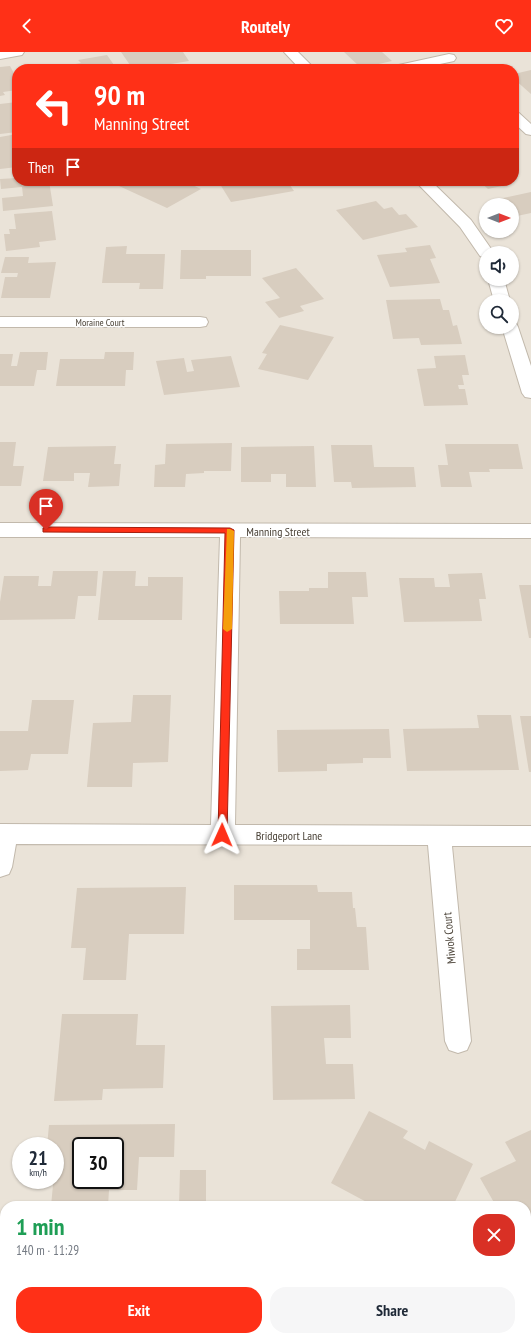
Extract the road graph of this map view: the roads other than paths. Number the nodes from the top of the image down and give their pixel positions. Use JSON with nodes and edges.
{"nodes":[{"id":1,"x":17,"y":52,"type":"edge"},
{"id":2,"x":291,"y":52,"type":"edge"},
{"id":3,"x":0,"y":55,"type":"edge"},
{"id":4,"x":446,"y":55,"type":"edge"},
{"id":5,"x":303,"y":64,"type":"edge"},
{"id":6,"x":416,"y":64,"type":"edge"},
{"id":7,"x":456,"y":64,"type":"edge"},
{"id":8,"x":519,"y":120,"type":"edge"},
{"id":9,"x":531,"y":131,"type":"edge"},
{"id":10,"x":427,"y":186,"type":"edge"},
{"id":11,"x":483,"y":246,"type":"edge"},
{"id":12,"x":0,"y":322,"type":"edge"},
{"id":13,"x":200,"y":322,"type":"dead end"},
{"id":14,"x":512,"y":334,"type":"edge"},
{"id":15,"x":531,"y":393,"type":"edge"},
{"id":16,"x":0,"y":530,"type":"edge"},
{"id":17,"x":230,"y":530,"type":"junction"},
{"id":18,"x":531,"y":531,"type":"edge"},
{"id":19,"x":3,"y":834,"type":"edge"},
{"id":20,"x":222,"y":835,"type":"junction"},
{"id":21,"x":439,"y":835,"type":"junction"},
{"id":22,"x":531,"y":836,"type":"edge"},
{"id":23,"x":0,"y":867,"type":"edge"},
{"id":24,"x":458,"y":1041,"type":"dead end"}],
"edges":[{"from":1,"to":3,"type":"street"},
{"from":2,"to":5,"type":"street"},
{"from":4,"to":6,"type":"street"},
{"from":4,"to":7,"type":"street"},
{"from":8,"to":9,"type":"street"},
{"from":10,"to":11,"type":"street"},
{"from":12,"to":13,"type":"street","name":"Moraine Court"},
{"from":14,"to":15,"type":"street"},
{"from":16,"to":17,"type":"street","name":"Manning Street"},
{"from":17,"to":18,"type":"street","name":"Manning Street"},
{"from":17,"to":20,"type":"street"},
{"from":19,"to":20,"type":"street","name":"Bridgeport Lane"},
{"from":19,"to":23,"type":"street"},
{"from":20,"to":21,"type":"street","name":"Bridgeport Lane"},
{"from":21,"to":22,"type":"street","name":"Bridgeport Lane"},
{"from":21,"to":24,"type":"street","name":"Miwok Court"}]}
